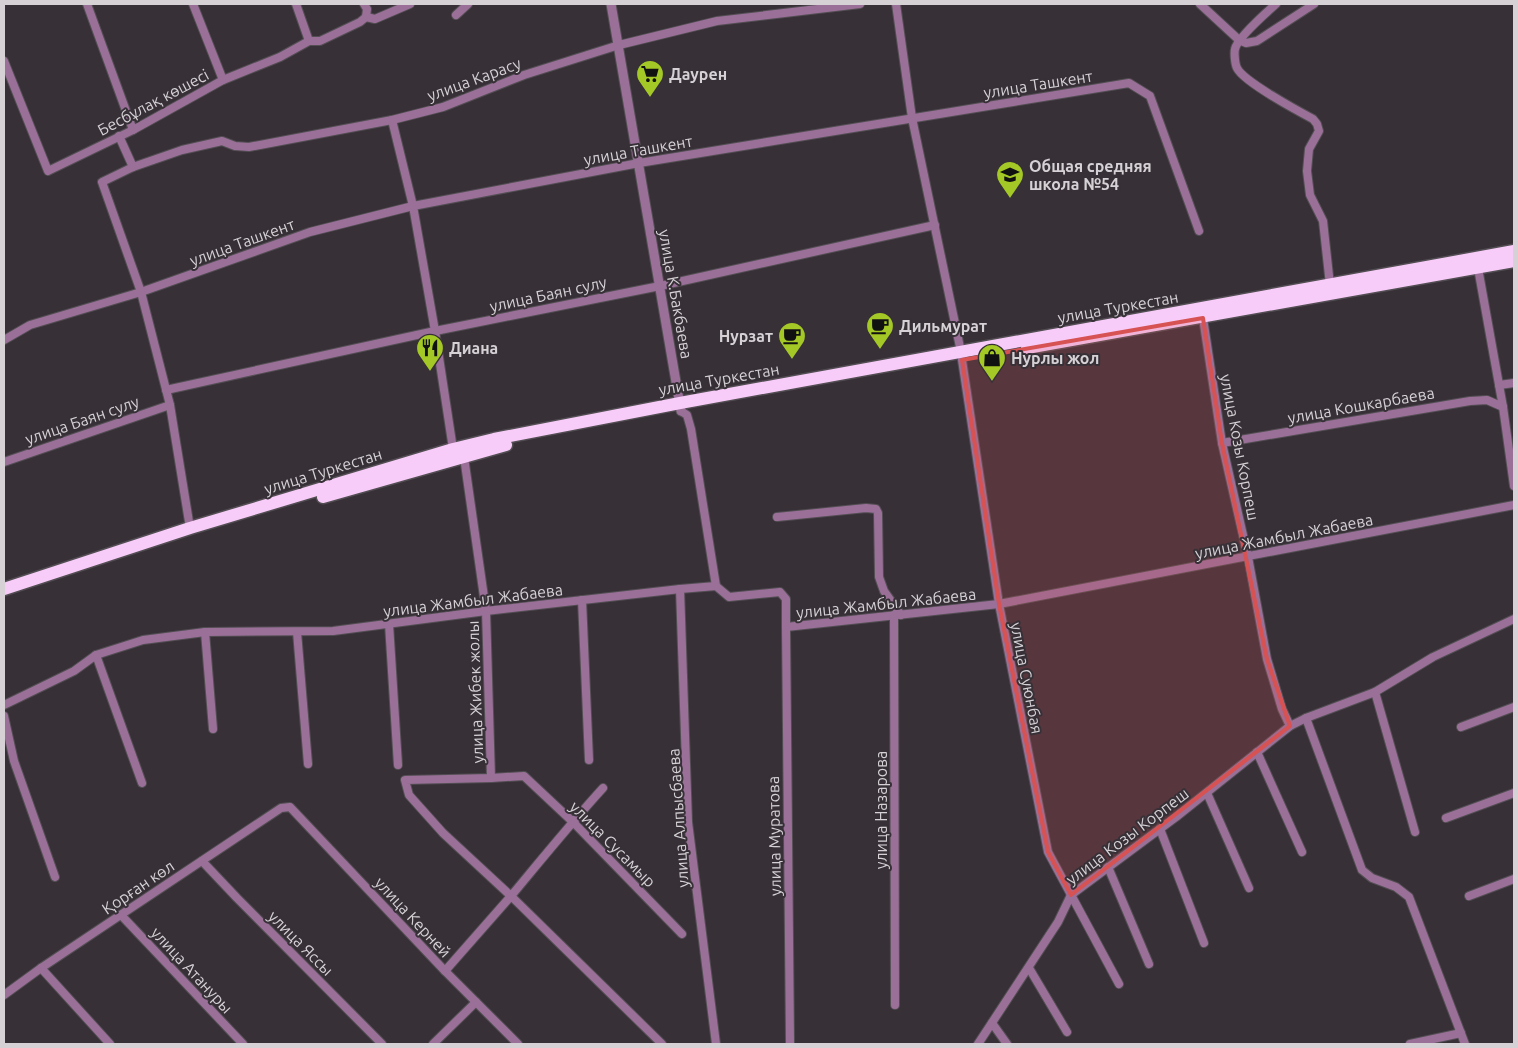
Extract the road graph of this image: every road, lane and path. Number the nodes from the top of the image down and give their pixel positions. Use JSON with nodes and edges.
{"nodes":[{"id":1,"x":87,"y":4,"type":"edge"},
{"id":2,"x":193,"y":4,"type":"edge"},
{"id":3,"x":296,"y":4,"type":"edge"},
{"id":4,"x":364,"y":4,"type":"edge"},
{"id":5,"x":410,"y":4,"type":"edge"},
{"id":6,"x":468,"y":4,"type":"edge"},
{"id":7,"x":611,"y":4,"type":"edge"},
{"id":8,"x":860,"y":4,"type":"edge"},
{"id":9,"x":896,"y":4,"type":"edge"},
{"id":10,"x":1200,"y":4,"type":"edge"},
{"id":11,"x":1276,"y":4,"type":"edge"},
{"id":12,"x":1314,"y":4,"type":"edge"},
{"id":13,"x":456,"y":15,"type":"dead end"},
{"id":14,"x":366,"y":17,"type":"junction"},
{"id":15,"x":1239,"y":40,"type":"junction"},
{"id":16,"x":309,"y":41,"type":"junction"},
{"id":17,"x":619,"y":45,"type":"junction"},
{"id":18,"x":4,"y":61,"type":"edge"},
{"id":19,"x":223,"y":80,"type":"junction"},
{"id":20,"x":912,"y":118,"type":"junction"},
{"id":21,"x":392,"y":120,"type":"junction"},
{"id":22,"x":133,"y":130,"type":"junction"},
{"id":23,"x":119,"y":136,"type":"junction"},
{"id":24,"x":639,"y":164,"type":"junction"},
{"id":25,"x":133,"y":167,"type":"junction"},
{"id":26,"x":413,"y":206,"type":"junction"},
{"id":27,"x":935,"y":225,"type":"junction"},
{"id":28,"x":1199,"y":231,"type":"dead end"},
{"id":29,"x":1511,"y":257,"type":"edge"},
{"id":30,"x":1478,"y":268,"type":"junction"},
{"id":31,"x":1330,"y":285,"type":"junction"},
{"id":32,"x":660,"y":286,"type":"junction"},
{"id":33,"x":142,"y":292,"type":"junction"},
{"id":34,"x":1203,"y":318,"type":"junction"},
{"id":35,"x":435,"y":331,"type":"junction"},
{"id":36,"x":4,"y":340,"type":"edge"},
{"id":37,"x":962,"y":356,"type":"junction"},
{"id":38,"x":1514,"y":383,"type":"edge"},
{"id":39,"x":1499,"y":385,"type":"junction"},
{"id":40,"x":166,"y":390,"type":"junction"},
{"id":41,"x":170,"y":405,"type":"junction"},
{"id":42,"x":680,"y":407,"type":"junction"},
{"id":43,"x":1503,"y":407,"type":"junction"},
{"id":44,"x":1222,"y":443,"type":"junction"},
{"id":45,"x":453,"y":449,"type":"junction"},
{"id":46,"x":464,"y":457,"type":"junction"},
{"id":47,"x":4,"y":462,"type":"edge"},
{"id":48,"x":1514,"y":486,"type":"edge"},
{"id":49,"x":1514,"y":505,"type":"edge"},
{"id":50,"x":777,"y":517,"type":"dead end"},
{"id":51,"x":190,"y":528,"type":"junction"},
{"id":52,"x":1248,"y":557,"type":"junction"},
{"id":53,"x":716,"y":586,"type":"junction"},
{"id":54,"x":4,"y":589,"type":"edge"},
{"id":55,"x":680,"y":589,"type":"junction"},
{"id":56,"x":4,"y":598,"type":"edge"},
{"id":57,"x":582,"y":600,"type":"junction"},
{"id":58,"x":999,"y":604,"type":"junction"},
{"id":59,"x":486,"y":611,"type":"junction"},
{"id":60,"x":898,"y":615,"type":"junction"},
{"id":61,"x":1514,"y":619,"type":"edge"},
{"id":62,"x":389,"y":624,"type":"junction"},
{"id":63,"x":786,"y":627,"type":"junction"},
{"id":64,"x":205,"y":632,"type":"junction"},
{"id":65,"x":297,"y":632,"type":"junction"},
{"id":66,"x":96,"y":655,"type":"junction"},
{"id":67,"x":1375,"y":692,"type":"junction"},
{"id":68,"x":4,"y":705,"type":"edge"},
{"id":69,"x":1514,"y":707,"type":"edge"},
{"id":70,"x":4,"y":716,"type":"edge"},
{"id":71,"x":1306,"y":718,"type":"junction"},
{"id":72,"x":1290,"y":726,"type":"junction"},
{"id":73,"x":1461,"y":727,"type":"dead end"},
{"id":74,"x":213,"y":729,"type":"dead end"},
{"id":75,"x":1257,"y":752,"type":"junction"},
{"id":76,"x":589,"y":760,"type":"dead end"},
{"id":77,"x":308,"y":764,"type":"dead end"},
{"id":78,"x":398,"y":765,"type":"dead end"},
{"id":79,"x":491,"y":778,"type":"junction"},
{"id":80,"x":142,"y":783,"type":"dead end"},
{"id":81,"x":603,"y":788,"type":"dead end"},
{"id":82,"x":1207,"y":793,"type":"junction"},
{"id":83,"x":1514,"y":793,"type":"edge"},
{"id":84,"x":290,"y":806,"type":"joint"},
{"id":85,"x":1446,"y":818,"type":"dead end"},
{"id":86,"x":573,"y":822,"type":"junction"},
{"id":87,"x":1160,"y":829,"type":"junction"},
{"id":88,"x":1415,"y":832,"type":"dead end"},
{"id":89,"x":1302,"y":852,"type":"dead end"},
{"id":90,"x":202,"y":861,"type":"junction"},
{"id":91,"x":1108,"y":867,"type":"junction"},
{"id":92,"x":55,"y":877,"type":"dead end"},
{"id":93,"x":1514,"y":879,"type":"edge"},
{"id":94,"x":1249,"y":888,"type":"dead end"},
{"id":95,"x":1071,"y":895,"type":"junction"},
{"id":96,"x":511,"y":896,"type":"junction"},
{"id":97,"x":1469,"y":896,"type":"dead end"},
{"id":98,"x":121,"y":914,"type":"junction"},
{"id":99,"x":682,"y":934,"type":"dead end"},
{"id":100,"x":1204,"y":943,"type":"dead end"},
{"id":101,"x":1149,"y":964,"type":"dead end"},
{"id":102,"x":41,"y":968,"type":"junction"},
{"id":103,"x":1029,"y":968,"type":"junction"},
{"id":104,"x":445,"y":971,"type":"junction"},
{"id":105,"x":1119,"y":984,"type":"dead end"},
{"id":106,"x":4,"y":995,"type":"edge"},
{"id":107,"x":476,"y":1002,"type":"junction"},
{"id":108,"x":895,"y":1005,"type":"dead end"},
{"id":109,"x":992,"y":1023,"type":"junction"},
{"id":110,"x":1067,"y":1032,"type":"dead end"},
{"id":111,"x":1461,"y":1033,"type":"junction"},
{"id":112,"x":110,"y":1044,"type":"edge"},
{"id":113,"x":243,"y":1044,"type":"edge"},
{"id":114,"x":382,"y":1044,"type":"edge"},
{"id":115,"x":433,"y":1044,"type":"edge"},
{"id":116,"x":518,"y":1044,"type":"edge"},
{"id":117,"x":662,"y":1044,"type":"edge"},
{"id":118,"x":716,"y":1044,"type":"edge"},
{"id":119,"x":790,"y":1044,"type":"edge"},
{"id":120,"x":978,"y":1044,"type":"edge"},
{"id":121,"x":1007,"y":1044,"type":"edge"},
{"id":122,"x":1410,"y":1044,"type":"edge"},
{"id":123,"x":1465,"y":1044,"type":"edge"}],
"edges":[{"from":1,"to":22,"type":"street"},
{"from":2,"to":19,"type":"street","name":"Бесбұлақ көшесі"},
{"from":3,"to":16,"type":"street"},
{"from":4,"to":14,"type":"street"},
{"from":5,"to":14,"type":"street"},
{"from":6,"to":13,"type":"street"},
{"from":7,"to":17,"type":"street","name":"улица К.Бакбаева"},
{"from":8,"to":17,"type":"street","name":"улица Карасу"},
{"from":9,"to":20,"type":"street","name":"улица Суюнбая"},
{"from":10,"to":15,"type":"street"},
{"from":11,"to":15,"type":"street"},
{"from":12,"to":15,"type":"street"},
{"from":14,"to":16,"type":"street"},
{"from":15,"to":31,"type":"street"},
{"from":16,"to":19,"type":"street"},
{"from":17,"to":21,"type":"street","name":"улица Карасу"},
{"from":17,"to":24,"type":"street","name":"улица К.Бакбаева"},
{"from":18,"to":23,"type":"street","name":"Бесбұлақ көшесі"},
{"from":19,"to":22,"type":"street","name":"Бесбұлақ көшесі"},
{"from":20,"to":24,"type":"street","name":"улица Ташкент"},
{"from":20,"to":27,"type":"street","name":"улица Суюнбая"},
{"from":20,"to":28,"type":"street","name":"улица Ташкент"},
{"from":21,"to":25,"type":"street","name":"улица Карасу"},
{"from":21,"to":26,"type":"street"},
{"from":22,"to":23,"type":"street","name":"Бесбұлақ көшесі"},
{"from":23,"to":25,"type":"street"},
{"from":24,"to":26,"type":"street","name":"улица Ташкент"},
{"from":24,"to":32,"type":"street","name":"улица К.Бакбаева"},
{"from":25,"to":33,"type":"street","name":"улица Карасу"},
{"from":26,"to":33,"type":"street","name":"улица Ташкент"},
{"from":26,"to":35,"type":"street"},
{"from":27,"to":32,"type":"street","name":"улица Баян сулу"},
{"from":27,"to":37,"type":"street","name":"улица Суюнбая"},
{"from":29,"to":30,"type":"highway","name":"улица Туркестан"},
{"from":29,"to":31,"type":"highway","name":"улица Туркестан"},
{"from":30,"to":34,"type":"highway","name":"улица Туркестан"},
{"from":30,"to":39,"type":"street"},
{"from":31,"to":37,"type":"highway","name":"улица Туркестан"},
{"from":32,"to":35,"type":"street","name":"улица Баян сулу"},
{"from":32,"to":42,"type":"street","name":"улица К.Бакбаева"},
{"from":33,"to":36,"type":"street","name":"улица Ташкент"},
{"from":33,"to":40,"type":"street"},
{"from":34,"to":37,"type":"highway","name":"улица Туркестан"},
{"from":34,"to":44,"type":"street","name":"улица Козы Корпеш"},
{"from":35,"to":40,"type":"street","name":"улица Баян сулу"},
{"from":35,"to":45,"type":"street"},
{"from":37,"to":42,"type":"highway","name":"улица Туркестан"},
{"from":37,"to":58,"type":"street","name":"улица Суюнбая"},
{"from":38,"to":39,"type":"street"},
{"from":39,"to":43,"type":"street"},
{"from":40,"to":41,"type":"street"},
{"from":41,"to":47,"type":"street","name":"улица Баян сулу"},
{"from":41,"to":51,"type":"street"},
{"from":42,"to":45,"type":"highway","name":"улица Туркестан"},
{"from":42,"to":46,"type":"highway","name":"улица Туркестан"},
{"from":42,"to":53,"type":"street","name":"улица К.Бакбаева"},
{"from":43,"to":44,"type":"street","name":"улица Кошкарбаева"},
{"from":43,"to":48,"type":"street"},
{"from":44,"to":52,"type":"street","name":"улица Козы Корпеш"},
{"from":45,"to":51,"type":"highway","name":"улица Туркестан"},
{"from":46,"to":56,"type":"highway","name":"улица Туркестан"},
{"from":46,"to":59,"type":"street","name":"улица Жибек жолы"},
{"from":49,"to":52,"type":"street","name":"улица Жамбыл Жабаева"},
{"from":50,"to":60,"type":"street"},
{"from":51,"to":54,"type":"highway","name":"улица Туркестан"},
{"from":52,"to":58,"type":"street","name":"улица Жамбыл Жабаева"},
{"from":52,"to":72,"type":"street","name":"улица Козы Корпеш"},
{"from":53,"to":55,"type":"street","name":"улица Жамбыл Жабаева"},
{"from":53,"to":63,"type":"street","name":"улица Жамбыл Жабаева"},
{"from":55,"to":57,"type":"street","name":"улица Жамбыл Жабаева"},
{"from":55,"to":118,"type":"street","name":"улица Алпысбаева"},
{"from":57,"to":59,"type":"street","name":"улица Жамбыл Жабаева"},
{"from":57,"to":76,"type":"street"},
{"from":58,"to":60,"type":"street","name":"улица Жамбыл Жабаева"},
{"from":58,"to":95,"type":"street","name":"улица Суюнбая"},
{"from":59,"to":62,"type":"street","name":"улица Жамбыл Жабаева"},
{"from":59,"to":79,"type":"street","name":"улица Жибек жолы"},
{"from":60,"to":63,"type":"street","name":"улица Жамбыл Жабаева"},
{"from":60,"to":108,"type":"street","name":"улица Назарова"},
{"from":61,"to":67,"type":"street","name":"улица Козы Корпеш"},
{"from":62,"to":65,"type":"street","name":"улица Жамбыл Жабаева"},
{"from":62,"to":78,"type":"street"},
{"from":63,"to":119,"type":"street","name":"улица Муратова"},
{"from":64,"to":65,"type":"street","name":"улица Жамбыл Жабаева"},
{"from":64,"to":66,"type":"street","name":"улица Жамбыл Жабаева"},
{"from":64,"to":74,"type":"street"},
{"from":65,"to":77,"type":"street"},
{"from":66,"to":68,"type":"street","name":"улица Жамбыл Жабаева"},
{"from":66,"to":80,"type":"street"},
{"from":67,"to":71,"type":"street","name":"улица Козы Корпеш"},
{"from":67,"to":88,"type":"street"},
{"from":69,"to":73,"type":"street"},
{"from":70,"to":92,"type":"street"},
{"from":71,"to":72,"type":"street","name":"улица Козы Корпеш"},
{"from":71,"to":111,"type":"street"},
{"from":72,"to":75,"type":"street","name":"улица Козы Корпеш"},
{"from":75,"to":82,"type":"street","name":"улица Козы Корпеш"},
{"from":75,"to":89,"type":"street"},
{"from":79,"to":86,"type":"street","name":"улица Сусамыр"},
{"from":79,"to":96,"type":"street"},
{"from":81,"to":86,"type":"street"},
{"from":82,"to":87,"type":"street","name":"улица Козы Корпеш"},
{"from":82,"to":94,"type":"street"},
{"from":83,"to":85,"type":"street"},
{"from":84,"to":90,"type":"street","name":"Қорған көл"},
{"from":84,"to":104,"type":"street","name":"улица Керней"},
{"from":86,"to":96,"type":"street"},
{"from":86,"to":99,"type":"street","name":"улица Сусамыр"},
{"from":87,"to":91,"type":"street","name":"улица Козы Корпеш"},
{"from":87,"to":100,"type":"street"},
{"from":90,"to":98,"type":"street","name":"Қорған көл"},
{"from":90,"to":114,"type":"street","name":"улица Яссы"},
{"from":91,"to":95,"type":"street","name":"улица Козы Корпеш"},
{"from":91,"to":101,"type":"street"},
{"from":93,"to":97,"type":"street"},
{"from":95,"to":103,"type":"street","name":"улица Козы Корпеш"},
{"from":95,"to":105,"type":"street","name":"улица Суюнбая"},
{"from":96,"to":104,"type":"street"},
{"from":96,"to":117,"type":"street"},
{"from":98,"to":102,"type":"street","name":"Қорған көл"},
{"from":98,"to":113,"type":"street","name":"улица Атануры"},
{"from":102,"to":106,"type":"street","name":"Қорған көл"},
{"from":102,"to":112,"type":"street"},
{"from":103,"to":109,"type":"street","name":"улица Козы Корпеш"},
{"from":103,"to":110,"type":"street"},
{"from":104,"to":107,"type":"street","name":"улица Керней"},
{"from":107,"to":115,"type":"street"},
{"from":107,"to":116,"type":"street","name":"улица Керней"},
{"from":109,"to":120,"type":"street","name":"улица Козы Корпеш"},
{"from":109,"to":121,"type":"street"},
{"from":111,"to":122,"type":"street"},
{"from":111,"to":123,"type":"street"}]}
